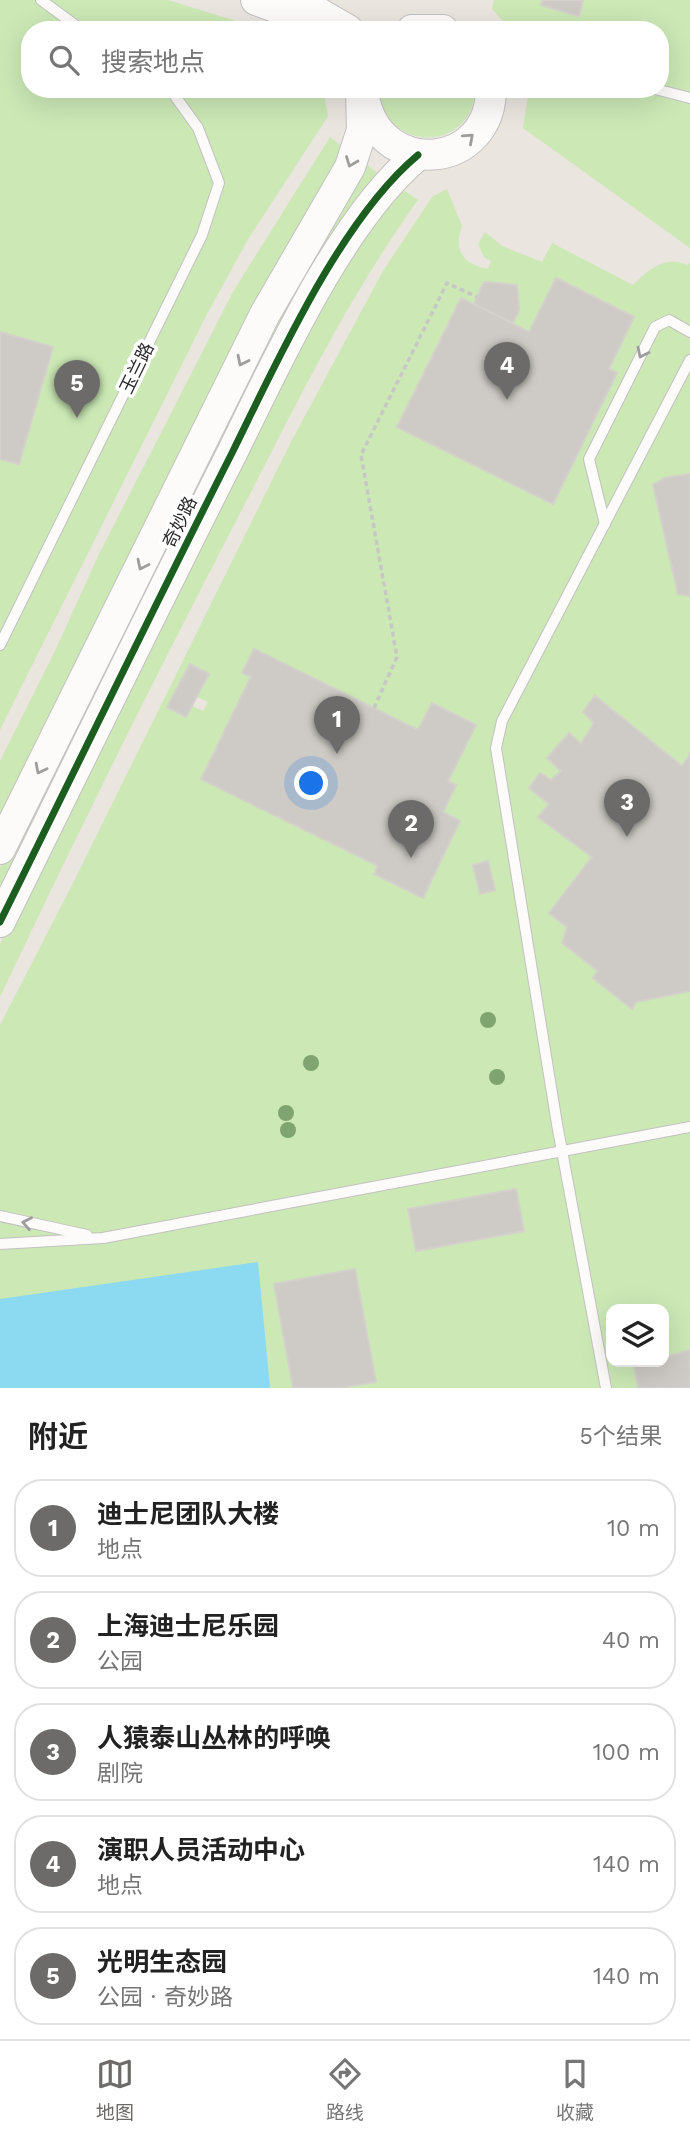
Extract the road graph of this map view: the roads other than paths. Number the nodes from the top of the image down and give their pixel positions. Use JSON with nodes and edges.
{"nodes":[{"id":1,"x":41,"y":0,"type":"edge"},
{"id":2,"x":297,"y":0,"type":"edge"},
{"id":3,"x":263,"y":1,"type":"edge"},
{"id":4,"x":70,"y":21,"type":"edge"},
{"id":5,"x":300,"y":21,"type":"edge"},
{"id":6,"x":333,"y":21,"type":"edge"},
{"id":7,"x":669,"y":93,"type":"edge"},
{"id":8,"x":176,"y":98,"type":"edge"},
{"id":9,"x":363,"y":98,"type":"edge"},
{"id":10,"x":364,"y":98,"type":"edge"},
{"id":11,"x":489,"y":98,"type":"edge"},
{"id":12,"x":690,"y":98,"type":"edge"},
{"id":13,"x":418,"y":155,"type":"junction"},
{"id":14,"x":690,"y":332,"type":"edge"},
{"id":15,"x":690,"y":360,"type":"edge"},
{"id":16,"x":605,"y":524,"type":"junction"},
{"id":17,"x":0,"y":645,"type":"edge"},
{"id":18,"x":0,"y":849,"type":"edge"},
{"id":19,"x":0,"y":922,"type":"edge"},
{"id":20,"x":690,"y":1126,"type":"edge"},
{"id":21,"x":564,"y":1150,"type":"junction"},
{"id":22,"x":0,"y":1216,"type":"edge"},
{"id":23,"x":103,"y":1238,"type":"junction"},
{"id":24,"x":0,"y":1244,"type":"edge"},
{"id":25,"x":606,"y":1388,"type":"edge"}],
"edges":[{"from":1,"to":4,"type":"lane"},
{"from":2,"to":6,"type":"street"},
{"from":3,"to":5,"type":"street"},
{"from":7,"to":12,"type":"lane"},
{"from":8,"to":17,"type":"lane","name":"玉兰路"},
{"from":9,"to":18,"type":"street","name":"奇妙路","one_way":true},
{"from":10,"to":13,"type":"street"},
{"from":13,"to":11,"type":"street","one_way":true},
{"from":13,"to":19,"type":"street","name":"奇妙路"},
{"from":14,"to":16,"type":"lane","one_way":true},
{"from":15,"to":16,"type":"lane"},
{"from":16,"to":21,"type":"lane"},
{"from":20,"to":21,"type":"lane"},
{"from":21,"to":23,"type":"lane"},
{"from":21,"to":25,"type":"lane"},
{"from":23,"to":22,"type":"lane","one_way":true},
{"from":23,"to":24,"type":"lane"}]}
